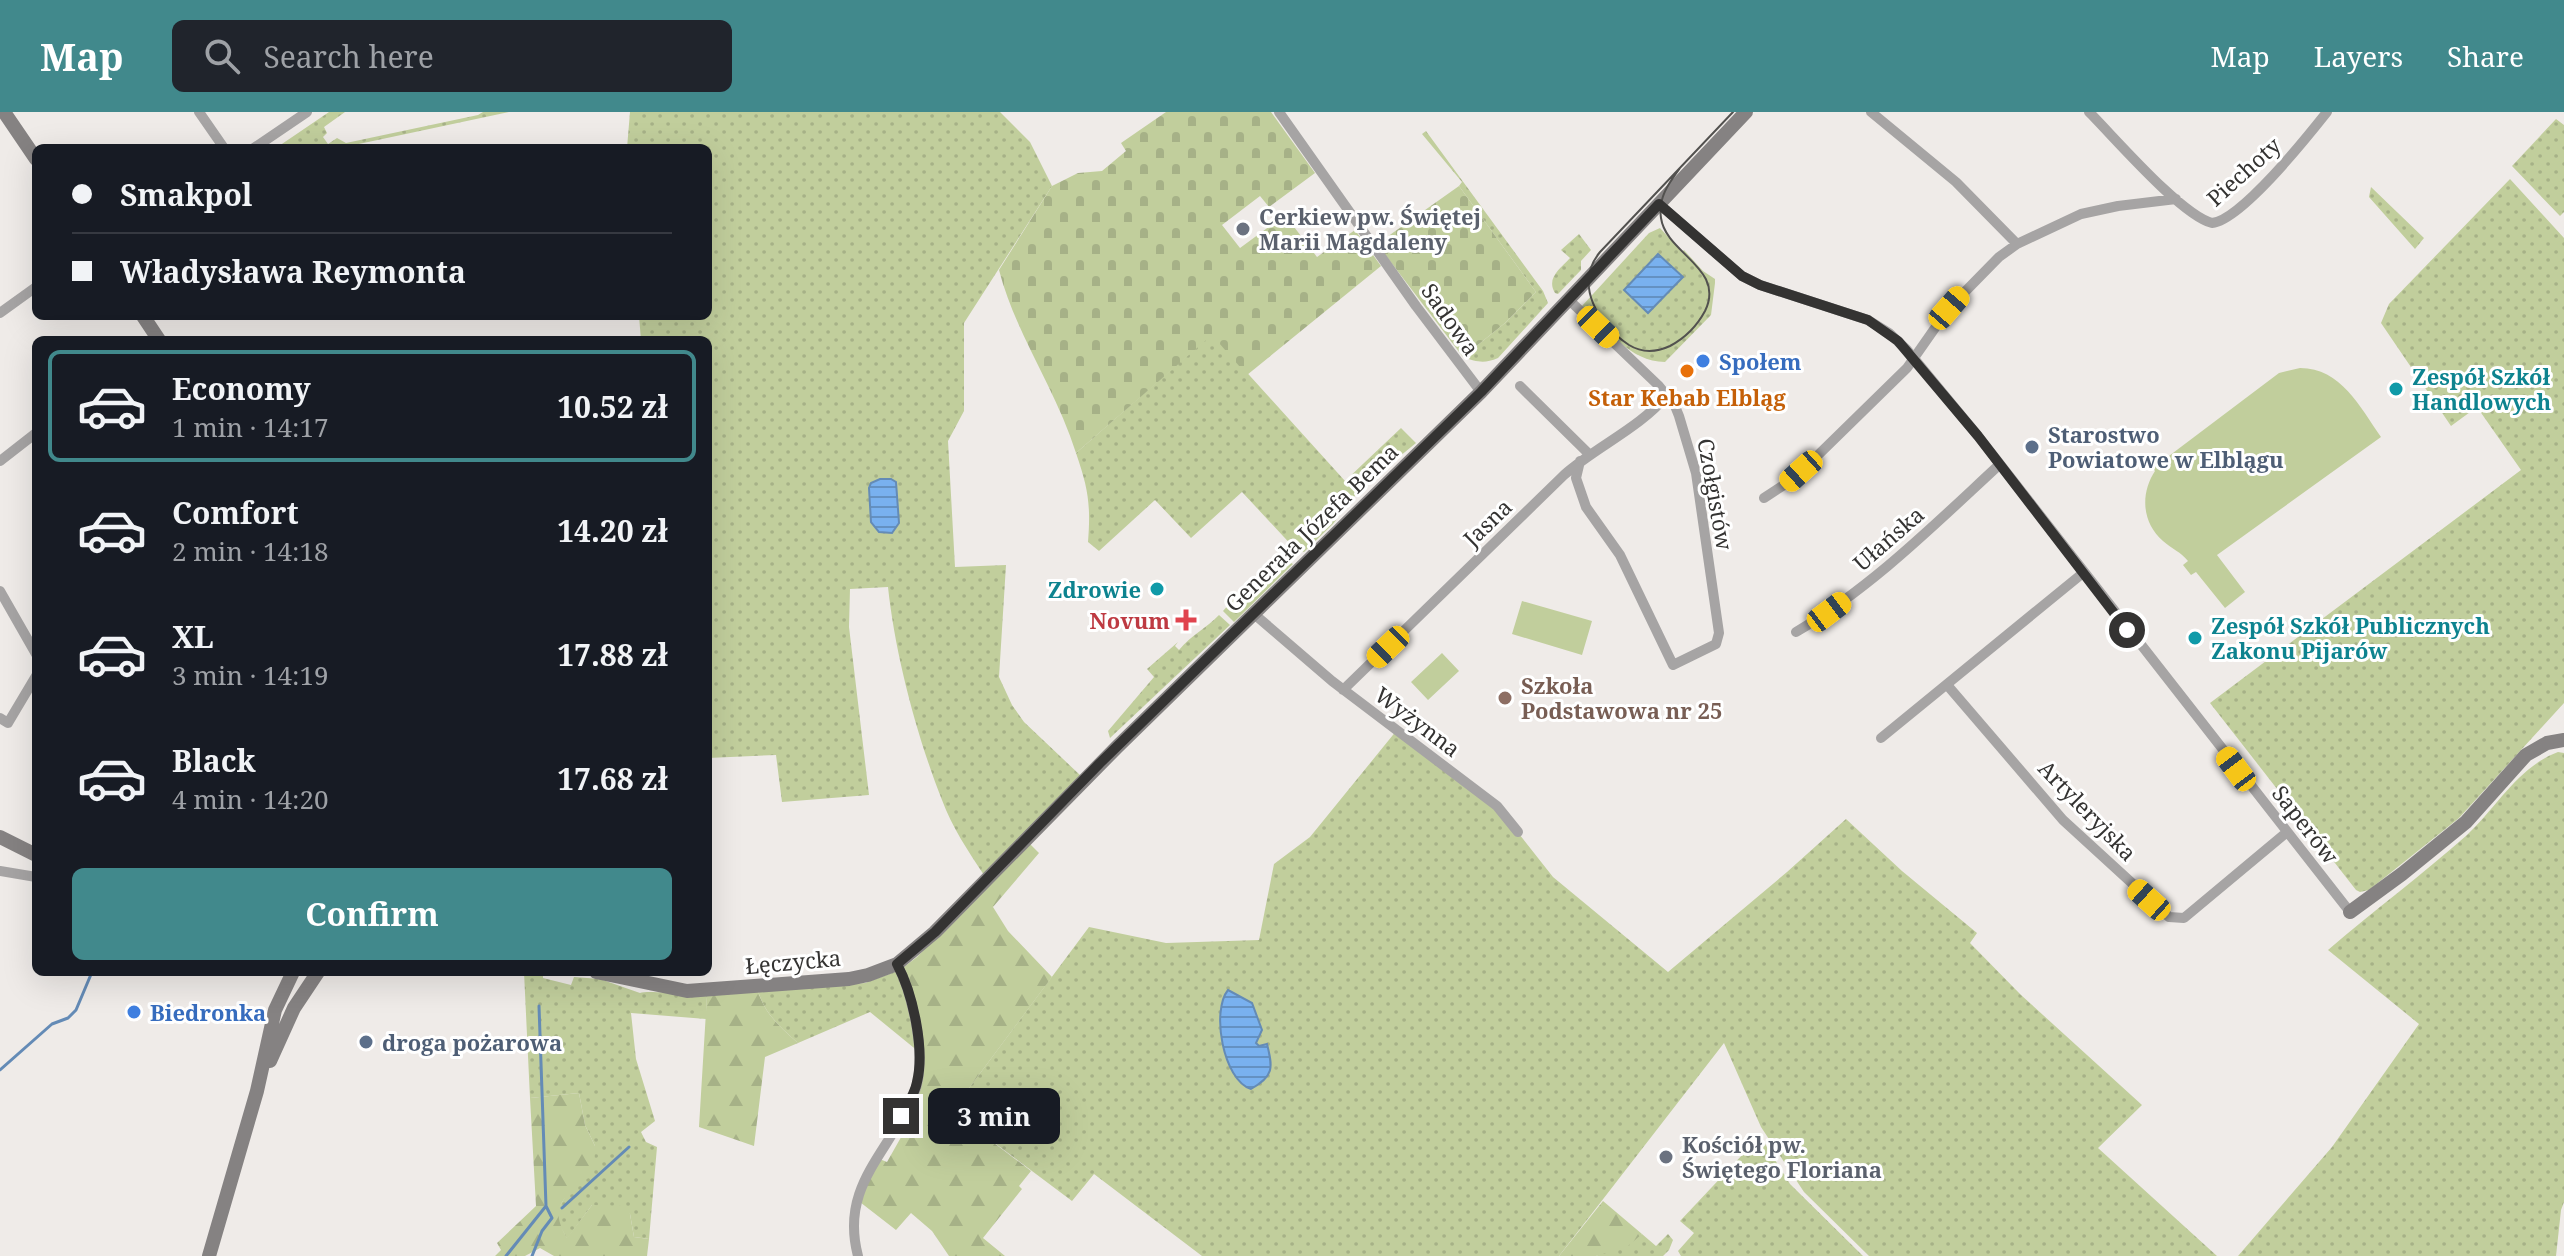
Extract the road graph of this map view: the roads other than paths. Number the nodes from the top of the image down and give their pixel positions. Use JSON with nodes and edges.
{"nodes":[{"id":1,"x":4,"y":112,"type":"edge"},
{"id":2,"x":199,"y":112,"type":"edge"},
{"id":3,"x":307,"y":112,"type":"edge"},
{"id":4,"x":1279,"y":112,"type":"edge"},
{"id":5,"x":1746,"y":112,"type":"edge"},
{"id":6,"x":1871,"y":112,"type":"edge"},
{"id":7,"x":2089,"y":112,"type":"edge"},
{"id":8,"x":2327,"y":112,"type":"edge"},
{"id":9,"x":221,"y":144,"type":"edge"},
{"id":10,"x":260,"y":144,"type":"edge"},
{"id":11,"x":32,"y":153,"type":"edge"},
{"id":12,"x":2176,"y":199,"type":"junction"},
{"id":13,"x":1659,"y":204,"type":"junction"},
{"id":14,"x":2017,"y":244,"type":"junction"},
{"id":15,"x":32,"y":290,"type":"edge"},
{"id":16,"x":1568,"y":299,"type":"junction"},
{"id":17,"x":0,"y":313,"type":"edge"},
{"id":18,"x":1915,"y":358,"type":"junction"},
{"id":19,"x":1520,"y":386,"type":"dead end"},
{"id":20,"x":1481,"y":392,"type":"junction"},
{"id":21,"x":1667,"y":395,"type":"junction"},
{"id":22,"x":32,"y":436,"type":"edge"},
{"id":23,"x":1584,"y":458,"type":"junction"},
{"id":24,"x":0,"y":461,"type":"edge"},
{"id":25,"x":1999,"y":465,"type":"junction"},
{"id":26,"x":1764,"y":498,"type":"dead end"},
{"id":27,"x":2083,"y":573,"type":"junction"},
{"id":28,"x":0,"y":591,"type":"edge"},
{"id":29,"x":1254,"y":614,"type":"junction"},
{"id":30,"x":1796,"y":632,"type":"dead end"},
{"id":31,"x":32,"y":647,"type":"edge"},
{"id":32,"x":32,"y":683,"type":"edge"},
{"id":33,"x":1948,"y":686,"type":"junction"},
{"id":34,"x":1343,"y":690,"type":"junction"},
{"id":35,"x":0,"y":718,"type":"edge"},
{"id":36,"x":1881,"y":738,"type":"dead end"},
{"id":37,"x":2564,"y":740,"type":"edge"},
{"id":38,"x":1518,"y":832,"type":"dead end"},
{"id":39,"x":2287,"y":832,"type":"junction"},
{"id":40,"x":0,"y":837,"type":"edge"},
{"id":41,"x":32,"y":853,"type":"edge"},
{"id":42,"x":0,"y":871,"type":"edge"},
{"id":43,"x":32,"y":876,"type":"edge"},
{"id":44,"x":2350,"y":912,"type":"joint"},
{"id":45,"x":897,"y":964,"type":"junction"},
{"id":46,"x":291,"y":976,"type":"edge"},
{"id":47,"x":315,"y":976,"type":"edge"},
{"id":48,"x":615,"y":976,"type":"edge"},
{"id":49,"x":257,"y":1091,"type":"junction"},
{"id":50,"x":209,"y":1256,"type":"edge"},
{"id":51,"x":858,"y":1256,"type":"edge"}],
"edges":[{"from":1,"to":11,"type":"street"},
{"from":2,"to":9,"type":"street"},
{"from":3,"to":10,"type":"street"},
{"from":4,"to":20,"type":"street","name":"Sadowa"},
{"from":5,"to":13,"type":"street","name":"Generała Józefa Bema"},
{"from":6,"to":14,"type":"street"},
{"from":7,"to":12,"type":"street","name":"Piechoty"},
{"from":8,"to":12,"type":"street","name":"Piechoty"},
{"from":12,"to":14,"type":"street"},
{"from":13,"to":16,"type":"street","name":"Generała Józefa Bema"},
{"from":13,"to":18,"type":"street","name":"Saperów"},
{"from":14,"to":18,"type":"street"},
{"from":15,"to":17,"type":"street"},
{"from":16,"to":20,"type":"street","name":"Generała Józefa Bema"},
{"from":16,"to":21,"type":"street","name":"Czołgistów"},
{"from":18,"to":25,"type":"street","name":"Saperów"},
{"from":18,"to":26,"type":"street"},
{"from":19,"to":23,"type":"street"},
{"from":20,"to":29,"type":"street","name":"Generała Józefa Bema"},
{"from":21,"to":23,"type":"street","name":"Jasna"},
{"from":21,"to":23,"type":"street","name":"Czołgistów"},
{"from":22,"to":24,"type":"street"},
{"from":23,"to":34,"type":"street","name":"Jasna"},
{"from":25,"to":27,"type":"street","name":"Saperów"},
{"from":25,"to":30,"type":"street","name":"Ułańska"},
{"from":27,"to":33,"type":"street"},
{"from":27,"to":39,"type":"street","name":"Saperów"},
{"from":28,"to":31,"type":"street"},
{"from":29,"to":34,"type":"street","name":"Wyżynna"},
{"from":29,"to":45,"type":"street","name":"Generała Józefa Bema"},
{"from":32,"to":35,"type":"street"},
{"from":33,"to":36,"type":"street"},
{"from":33,"to":39,"type":"street","name":"Artyleryjska"},
{"from":34,"to":38,"type":"street","name":"Wyżynna"},
{"from":37,"to":44,"type":"street"},
{"from":39,"to":44,"type":"street","name":"Saperów"},
{"from":40,"to":41,"type":"street"},
{"from":42,"to":43,"type":"street"},
{"from":45,"to":48,"type":"street","name":"Łęczycka"},
{"from":45,"to":51,"type":"street"},
{"from":46,"to":49,"type":"street"},
{"from":47,"to":49,"type":"street"},
{"from":49,"to":50,"type":"street"}]}
